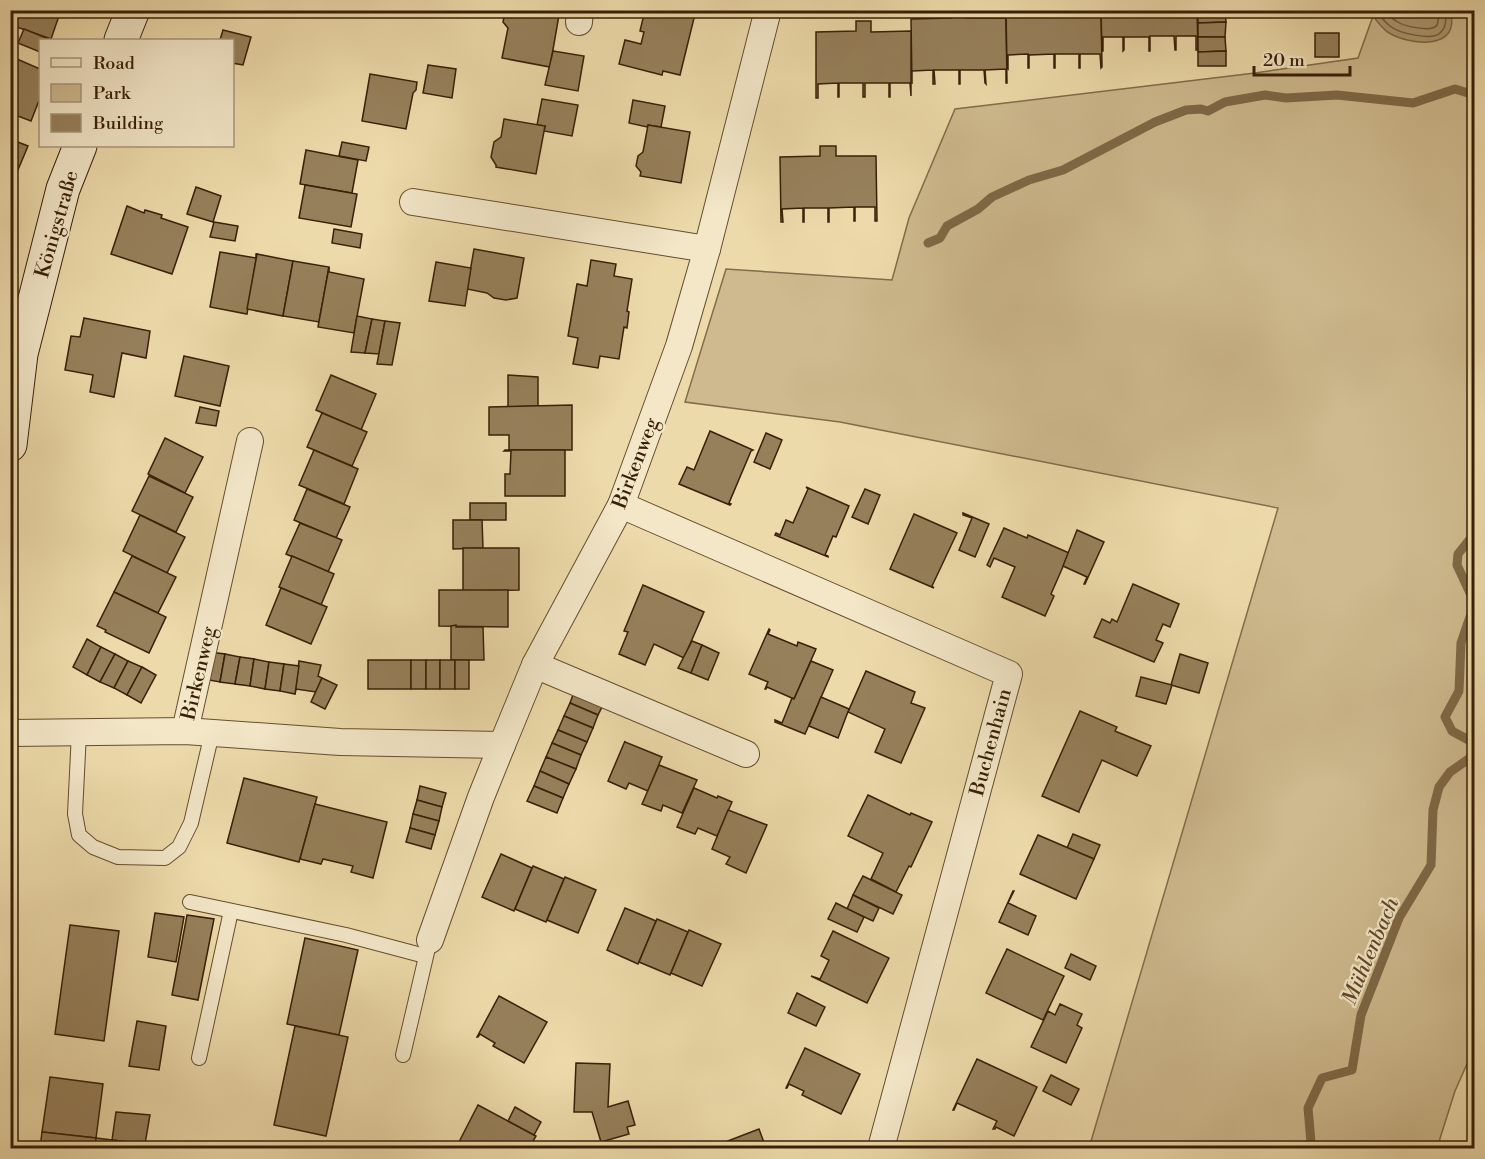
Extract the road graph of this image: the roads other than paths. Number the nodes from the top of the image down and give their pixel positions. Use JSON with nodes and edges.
{"nodes":[{"id":1,"x":133,"y":10,"type":"edge"},
{"id":2,"x":768,"y":10,"type":"edge"},
{"id":3,"x":121,"y":39,"type":"edge"},
{"id":4,"x":80,"y":147,"type":"edge"},
{"id":5,"x":413,"y":202,"type":"dead end"},
{"id":6,"x":707,"y":249,"type":"junction"},
{"id":7,"x":250,"y":441,"type":"dead end"},
{"id":8,"x":10,"y":446,"type":"edge"},
{"id":9,"x":621,"y":505,"type":"junction"},
{"id":10,"x":535,"y":665,"type":"junction"},
{"id":11,"x":185,"y":730,"type":"junction"},
{"id":12,"x":79,"y":732,"type":"junction"},
{"id":13,"x":212,"y":732,"type":"junction"},
{"id":14,"x":10,"y":733,"type":"edge"},
{"id":15,"x":502,"y":745,"type":"junction"},
{"id":16,"x":747,"y":754,"type":"dead end"},
{"id":17,"x":190,"y":902,"type":"dead end"},
{"id":18,"x":231,"y":911,"type":"junction"},
{"id":19,"x":427,"y":948,"type":"junction"},
{"id":20,"x":403,"y":1055,"type":"dead end"},
{"id":21,"x":199,"y":1058,"type":"dead end"},
{"id":22,"x":881,"y":1149,"type":"edge"}],
"edges":[{"from":1,"to":3,"type":"main road"},
{"from":2,"to":6,"type":"street","name":"Birkenweg"},
{"from":4,"to":8,"type":"main road","name":"Königstraße"},
{"from":5,"to":6,"type":"street"},
{"from":6,"to":9,"type":"street","name":"Birkenweg"},
{"from":7,"to":11,"type":"street","name":"Birkenweg"},
{"from":9,"to":10,"type":"street","name":"Birkenweg"},
{"from":9,"to":22,"type":"street","name":"Buchenhain"},
{"from":10,"to":15,"type":"street","name":"Birkenweg"},
{"from":10,"to":16,"type":"street"},
{"from":11,"to":12,"type":"street","name":"Birkenweg"},
{"from":11,"to":13,"type":"street","name":"Birkenweg"},
{"from":12,"to":13,"type":"lane"},
{"from":12,"to":14,"type":"street","name":"Birkenweg"},
{"from":13,"to":15,"type":"street","name":"Birkenweg"},
{"from":15,"to":19,"type":"street","name":"Birkenweg"},
{"from":17,"to":18,"type":"lane"},
{"from":18,"to":19,"type":"lane"},
{"from":18,"to":21,"type":"lane"},
{"from":19,"to":20,"type":"lane"}]}
